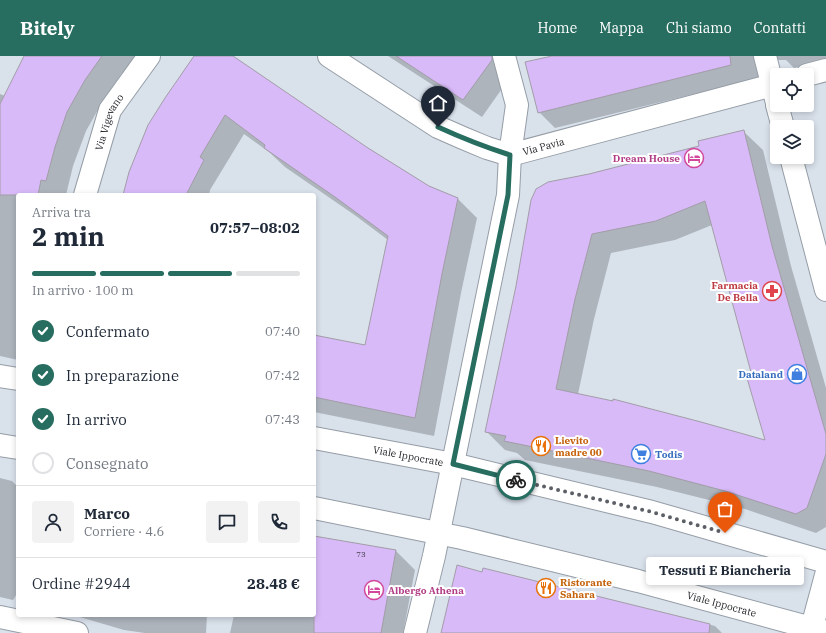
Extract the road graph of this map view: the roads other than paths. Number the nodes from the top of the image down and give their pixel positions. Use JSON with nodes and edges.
{"nodes":[{"id":1,"x":148,"y":56,"type":"edge"},
{"id":2,"x":329,"y":56,"type":"edge"},
{"id":3,"x":504,"y":56,"type":"edge"},
{"id":4,"x":765,"y":56,"type":"edge"},
{"id":5,"x":826,"y":70,"type":"edge"},
{"id":6,"x":770,"y":73,"type":"edge"},
{"id":7,"x":814,"y":73,"type":"edge"},
{"id":8,"x":770,"y":95,"type":"edge"},
{"id":9,"x":510,"y":155,"type":"junction"},
{"id":10,"x":793,"y":164,"type":"edge"},
{"id":11,"x":86,"y":193,"type":"edge"},
{"id":12,"x":826,"y":290,"type":"edge"},
{"id":13,"x":0,"y":376,"type":"edge"},
{"id":14,"x":16,"y":379,"type":"edge"},
{"id":15,"x":316,"y":438,"type":"edge"},
{"id":16,"x":0,"y":445,"type":"edge"},
{"id":17,"x":16,"y":448,"type":"edge"},
{"id":18,"x":453,"y":464,"type":"junction"},
{"id":19,"x":316,"y":508,"type":"edge"},
{"id":20,"x":439,"y":534,"type":"junction"},
{"id":21,"x":826,"y":562,"type":"edge"},
{"id":22,"x":826,"y":575,"type":"edge"},
{"id":23,"x":0,"y":617,"type":"edge"},
{"id":24,"x":819,"y":630,"type":"edge"},
{"id":25,"x":77,"y":633,"type":"edge"},
{"id":26,"x":415,"y":633,"type":"edge"}],
"edges":[{"from":1,"to":11,"type":"street","name":"Via Vigevano"},
{"from":2,"to":9,"type":"street","name":"Via Pavia"},
{"from":3,"to":9,"type":"street"},
{"from":4,"to":6,"type":"street"},
{"from":5,"to":7,"type":"street"},
{"from":8,"to":9,"type":"street","name":"Via Pavia"},
{"from":9,"to":18,"type":"street"},
{"from":10,"to":12,"type":"street"},
{"from":13,"to":14,"type":"street"},
{"from":15,"to":18,"type":"street","name":"Viale Ippocrate"},
{"from":16,"to":17,"type":"street"},
{"from":18,"to":20,"type":"street"},
{"from":18,"to":21,"type":"street","name":"Viale Ippocrate"},
{"from":19,"to":20,"type":"street","name":"Viale Ippocrate"},
{"from":20,"to":24,"type":"street","name":"Viale Ippocrate"},
{"from":20,"to":26,"type":"street"},
{"from":22,"to":24,"type":"street"},
{"from":23,"to":25,"type":"street"}]}
